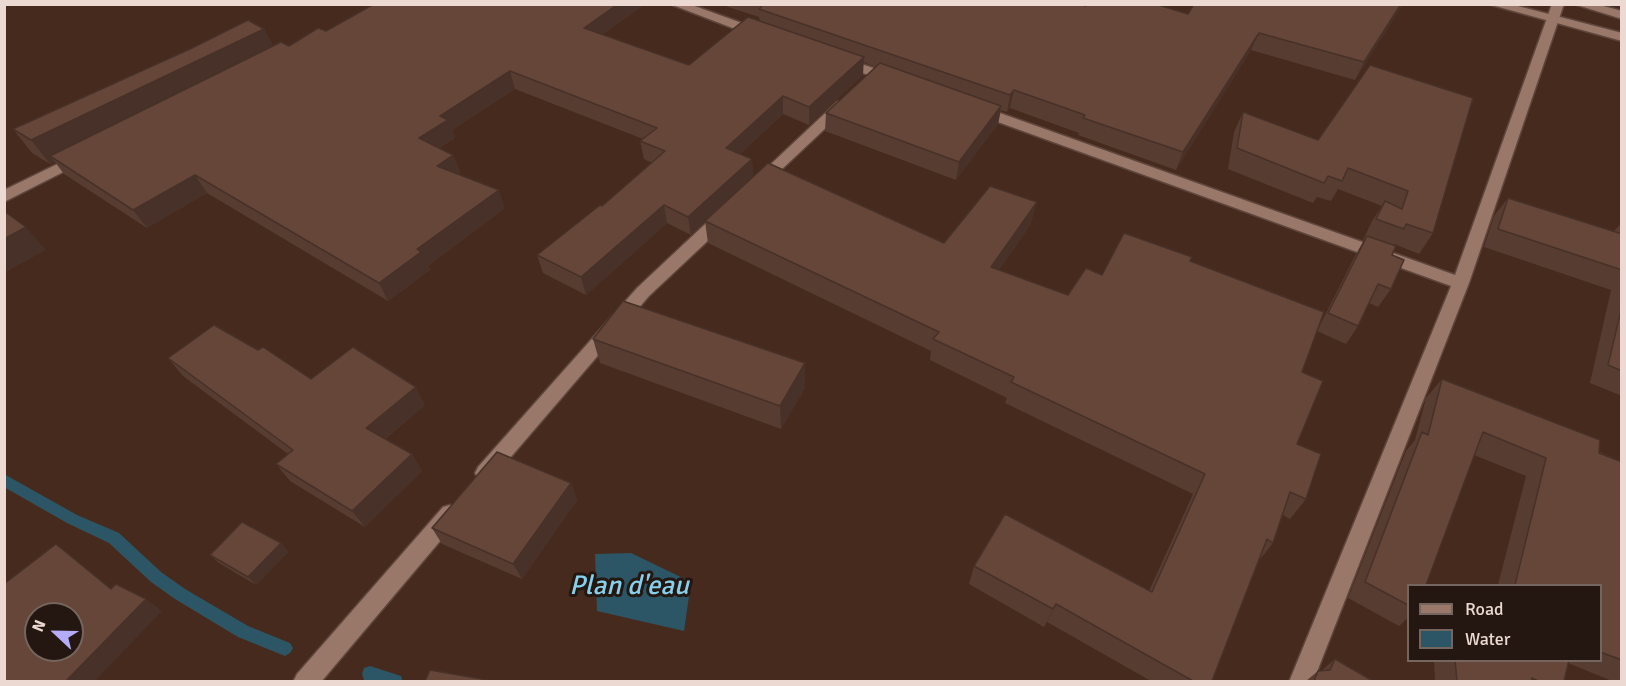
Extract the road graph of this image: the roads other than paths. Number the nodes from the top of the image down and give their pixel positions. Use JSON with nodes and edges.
{"nodes":[{"id":1,"x":676,"y":4,"type":"edge"},
{"id":2,"x":1494,"y":4,"type":"edge"},
{"id":3,"x":1558,"y":4,"type":"edge"},
{"id":4,"x":1580,"y":4,"type":"edge"},
{"id":5,"x":1622,"y":15,"type":"edge"},
{"id":6,"x":1553,"y":19,"type":"junction"},
{"id":7,"x":769,"y":37,"type":"edge"},
{"id":8,"x":1622,"y":37,"type":"edge"},
{"id":9,"x":822,"y":55,"type":"edge"},
{"id":10,"x":876,"y":73,"type":"junction"},
{"id":11,"x":910,"y":85,"type":"edge"},
{"id":12,"x":966,"y":105,"type":"edge"},
{"id":13,"x":100,"y":149,"type":"edge"},
{"id":14,"x":4,"y":197,"type":"edge"},
{"id":15,"x":1461,"y":283,"type":"junction"},
{"id":16,"x":305,"y":681,"type":"edge"},
{"id":17,"x":1301,"y":681,"type":"edge"}],
"edges":[{"from":1,"to":7,"type":"street"},
{"from":2,"to":6,"type":"street"},
{"from":3,"to":6,"type":"street"},
{"from":4,"to":5,"type":"street"},
{"from":6,"to":8,"type":"street"},
{"from":6,"to":15,"type":"street"},
{"from":9,"to":10,"type":"street"},
{"from":10,"to":11,"type":"street"},
{"from":10,"to":16,"type":"street"},
{"from":12,"to":15,"type":"street"},
{"from":13,"to":14,"type":"street"},
{"from":15,"to":17,"type":"street"}]}
